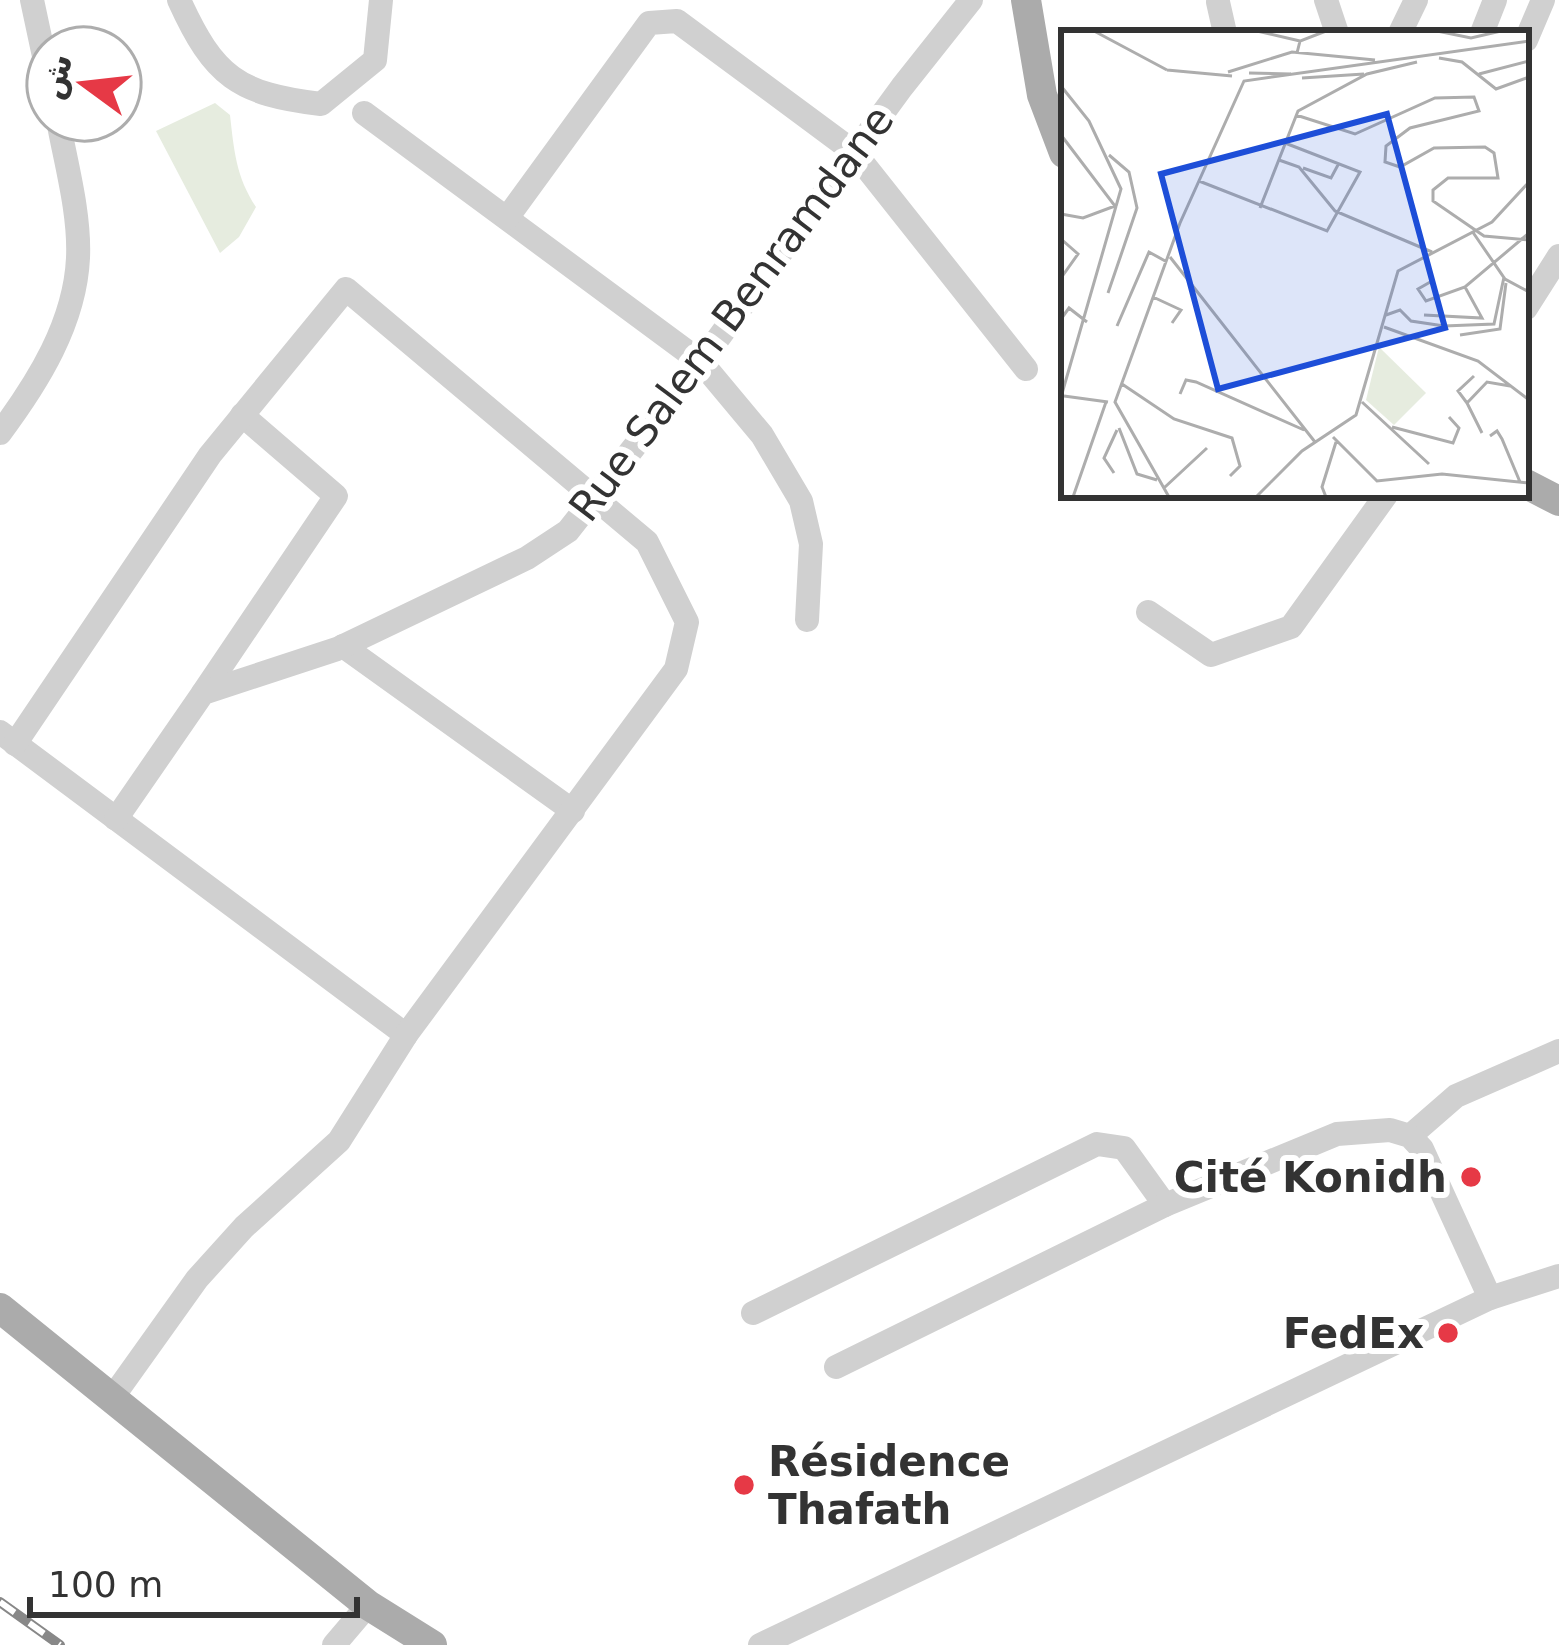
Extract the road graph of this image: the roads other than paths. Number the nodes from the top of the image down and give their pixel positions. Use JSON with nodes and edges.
{"nodes":[{"id":1,"x":179,"y":0,"type":"edge"},
{"id":2,"x":381,"y":0,"type":"edge"},
{"id":3,"x":971,"y":0,"type":"edge"},
{"id":4,"x":1026,"y":0,"type":"edge"},
{"id":5,"x":1325,"y":0,"type":"edge"},
{"id":6,"x":1416,"y":0,"type":"edge"},
{"id":7,"x":1495,"y":0,"type":"edge"},
{"id":8,"x":1543,"y":0,"type":"edge"},
{"id":9,"x":1336,"y":30,"type":"edge"},
{"id":10,"x":1401,"y":30,"type":"edge"},
{"id":11,"x":1483,"y":30,"type":"edge"},
{"id":12,"x":1529,"y":33,"type":"edge"},
{"id":13,"x":364,"y":113,"type":"dead end"},
{"id":14,"x":62,"y":144,"type":"edge"},
{"id":15,"x":1061,"y":145,"type":"edge"},
{"id":16,"x":854,"y":152,"type":"junction"},
{"id":17,"x":507,"y":218,"type":"junction"},
{"id":18,"x":1559,"y":256,"type":"edge"},
{"id":19,"x":1529,"y":303,"type":"edge"},
{"id":20,"x":700,"y":362,"type":"junction"},
{"id":21,"x":1026,"y":369,"type":"dead end"},
{"id":22,"x":242,"y":415,"type":"junction"},
{"id":23,"x":0,"y":433,"type":"edge"},
{"id":24,"x":1529,"y":486,"type":"edge"},
{"id":25,"x":596,"y":496,"type":"junction"},
{"id":26,"x":1384,"y":498,"type":"edge"},
{"id":27,"x":1559,"y":501,"type":"edge"},
{"id":28,"x":1148,"y":612,"type":"dead end"},
{"id":29,"x":807,"y":620,"type":"dead end"},
{"id":30,"x":344,"y":646,"type":"junction"},
{"id":31,"x":203,"y":693,"type":"junction"},
{"id":32,"x":8,"y":738,"type":"edge"},
{"id":33,"x":573,"y":811,"type":"junction"},
{"id":34,"x":116,"y":819,"type":"junction"},
{"id":35,"x":406,"y":1035,"type":"junction"},
{"id":36,"x":1559,"y":1051,"type":"edge"},
{"id":37,"x":1410,"y":1136,"type":"junction"},
{"id":38,"x":1165,"y":1205,"type":"junction"},
{"id":39,"x":1559,"y":1276,"type":"edge"},
{"id":40,"x":1490,"y":1298,"type":"junction"},
{"id":41,"x":0,"y":1308,"type":"edge"},
{"id":42,"x":753,"y":1313,"type":"dead end"},
{"id":43,"x":836,"y":1367,"type":"dead end"},
{"id":44,"x":112,"y":1398,"type":"junction"},
{"id":45,"x":368,"y":1605,"type":"junction"},
{"id":46,"x":334,"y":1645,"type":"edge"},
{"id":47,"x":432,"y":1645,"type":"edge"},
{"id":48,"x":760,"y":1645,"type":"edge"}],
"edges":[{"from":1,"to":2,"type":"street"},
{"from":3,"to":16,"type":"street","name":"Rue Salem Benramdane"},
{"from":4,"to":15,"type":"main road"},
{"from":5,"to":9,"type":"street"},
{"from":6,"to":10,"type":"street"},
{"from":7,"to":11,"type":"street"},
{"from":8,"to":12,"type":"street"},
{"from":13,"to":17,"type":"street"},
{"from":14,"to":23,"type":"street"},
{"from":16,"to":17,"type":"street"},
{"from":16,"to":20,"type":"street","name":"Rue Salem Benramdane"},
{"from":16,"to":21,"type":"street"},
{"from":17,"to":20,"type":"street"},
{"from":18,"to":19,"type":"street"},
{"from":20,"to":25,"type":"street","name":"Rue Salem Benramdane"},
{"from":20,"to":29,"type":"street"},
{"from":22,"to":25,"type":"street"},
{"from":22,"to":31,"type":"street"},
{"from":22,"to":32,"type":"street"},
{"from":24,"to":27,"type":"main road"},
{"from":25,"to":30,"type":"street","name":"Rue Salem Benramdane"},
{"from":25,"to":33,"type":"street"},
{"from":26,"to":28,"type":"street"},
{"from":30,"to":31,"type":"street","name":"Rue Salem Benramdane"},
{"from":30,"to":33,"type":"street"},
{"from":31,"to":34,"type":"street"},
{"from":32,"to":34,"type":"street"},
{"from":33,"to":35,"type":"street"},
{"from":34,"to":35,"type":"street"},
{"from":35,"to":44,"type":"street"},
{"from":36,"to":37,"type":"street"},
{"from":37,"to":38,"type":"street"},
{"from":37,"to":40,"type":"street"},
{"from":38,"to":42,"type":"street"},
{"from":38,"to":43,"type":"street"},
{"from":39,"to":40,"type":"street"},
{"from":40,"to":48,"type":"street"},
{"from":41,"to":44,"type":"main road"},
{"from":44,"to":45,"type":"main road"},
{"from":45,"to":46,"type":"street"},
{"from":45,"to":47,"type":"main road"}]}
